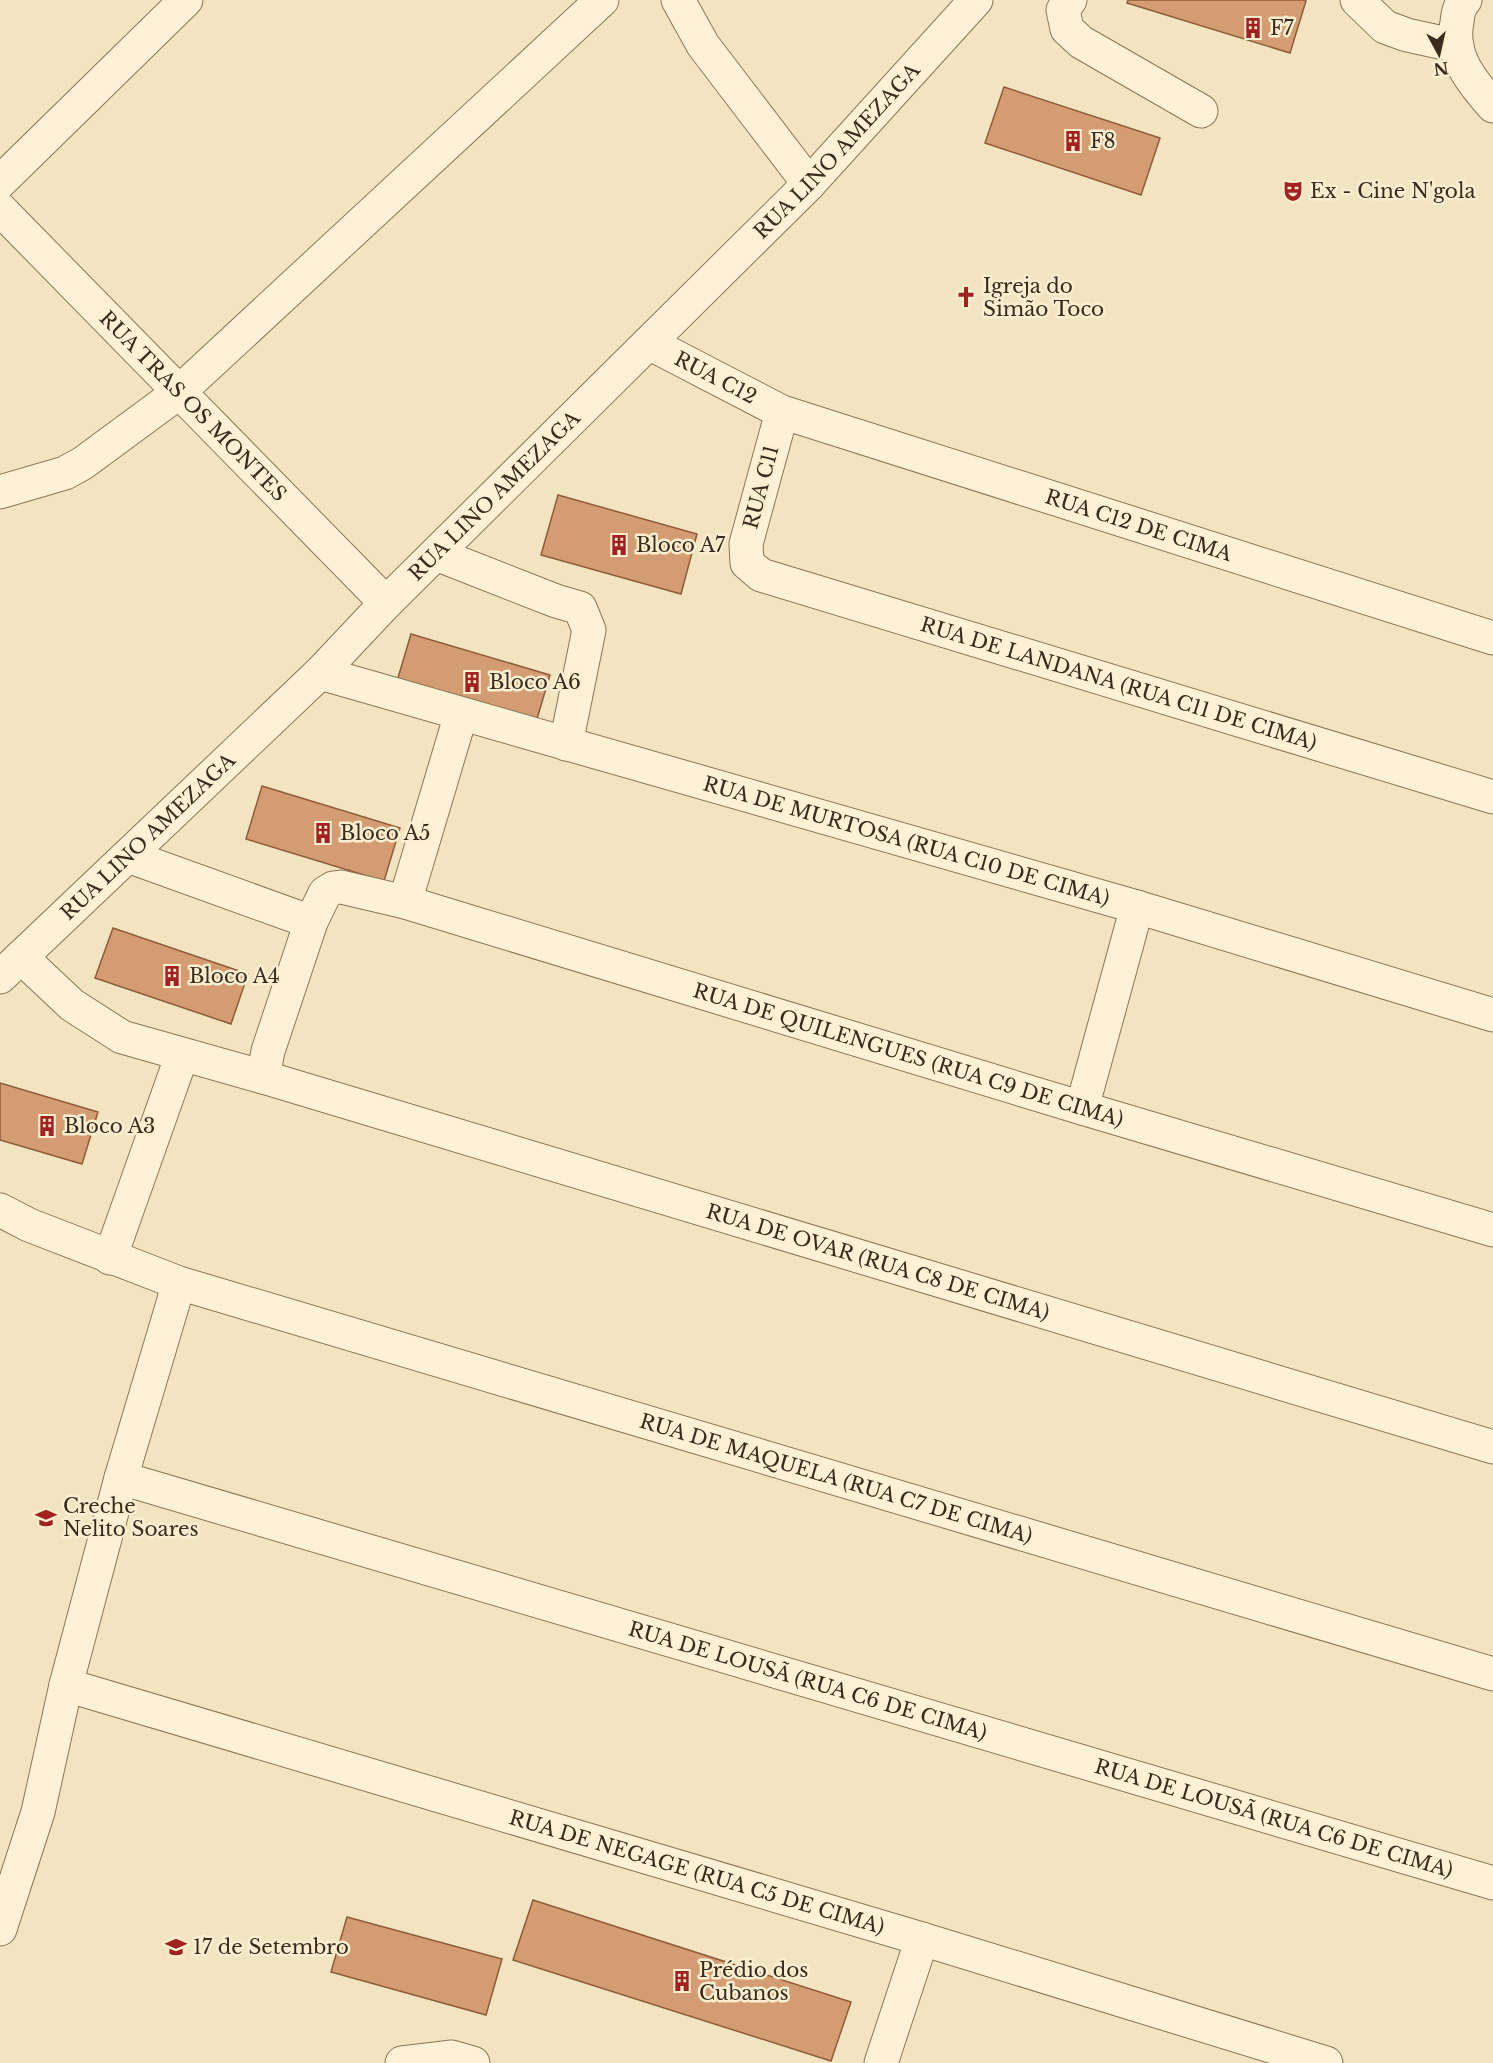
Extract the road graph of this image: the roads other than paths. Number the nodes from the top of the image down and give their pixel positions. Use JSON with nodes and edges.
{"nodes":[{"id":1,"x":186,"y":0,"type":"edge"},
{"id":2,"x":602,"y":0,"type":"edge"},
{"id":3,"x":678,"y":0,"type":"edge"},
{"id":4,"x":976,"y":0,"type":"edge"},
{"id":5,"x":1070,"y":0,"type":"edge"},
{"id":6,"x":1357,"y":0,"type":"edge"},
{"id":7,"x":1465,"y":0,"type":"edge"},
{"id":8,"x":1457,"y":46,"type":"junction"},
{"id":9,"x":1493,"y":106,"type":"edge"},
{"id":10,"x":1201,"y":111,"type":"dead end"},
{"id":11,"x":0,"y":182,"type":"edge"},
{"id":12,"x":809,"y":184,"type":"junction"},
{"id":13,"x":0,"y":209,"type":"edge"},
{"id":14,"x":649,"y":343,"type":"junction"},
{"id":15,"x":178,"y":393,"type":"junction"},
{"id":16,"x":782,"y":412,"type":"junction"},
{"id":17,"x":0,"y":492,"type":"edge"},
{"id":18,"x":436,"y":554,"type":"junction"},
{"id":19,"x":747,"y":563,"type":"joint"},
{"id":20,"x":386,"y":603,"type":"junction"},
{"id":21,"x":1493,"y":639,"type":"edge"},
{"id":22,"x":320,"y":673,"type":"junction"},
{"id":23,"x":461,"y":714,"type":"junction"},
{"id":24,"x":567,"y":744,"type":"junction"},
{"id":25,"x":1493,"y":797,"type":"edge"},
{"id":26,"x":128,"y":856,"type":"junction"},
{"id":27,"x":405,"y":902,"type":"junction"},
{"id":28,"x":1137,"y":907,"type":"junction"},
{"id":29,"x":311,"y":922,"type":"junction"},
{"id":30,"x":11,"y":967,"type":"edge"},
{"id":31,"x":1493,"y":1015,"type":"edge"},
{"id":32,"x":182,"y":1055,"type":"junction"},
{"id":33,"x":263,"y":1077,"type":"junction"},
{"id":34,"x":1082,"y":1108,"type":"junction"},
{"id":35,"x":0,"y":1210,"type":"edge"},
{"id":36,"x":1493,"y":1230,"type":"edge"},
{"id":37,"x":110,"y":1258,"type":"junction"},
{"id":38,"x":178,"y":1283,"type":"junction"},
{"id":39,"x":1493,"y":1447,"type":"edge"},
{"id":40,"x":121,"y":1478,"type":"junction"},
{"id":41,"x":1493,"y":1674,"type":"edge"},
{"id":42,"x":66,"y":1685,"type":"junction"},
{"id":43,"x":1493,"y":1883,"type":"edge"},
{"id":44,"x":0,"y":1929,"type":"edge"},
{"id":45,"x":922,"y":1939,"type":"junction"},
{"id":46,"x":463,"y":2060,"type":"edge"},
{"id":47,"x":402,"y":2063,"type":"edge"},
{"id":48,"x":881,"y":2063,"type":"edge"},
{"id":49,"x":1326,"y":2063,"type":"edge"}],
"edges":[{"from":1,"to":11,"type":"street"},
{"from":2,"to":15,"type":"street"},
{"from":3,"to":12,"type":"street"},
{"from":4,"to":12,"type":"street","name":"RUA LINO AMEZAGA"},
{"from":5,"to":10,"type":"street"},
{"from":6,"to":8,"type":"street"},
{"from":7,"to":8,"type":"street"},
{"from":8,"to":9,"type":"street"},
{"from":12,"to":14,"type":"street","name":"RUA LINO AMEZAGA"},
{"from":13,"to":15,"type":"street","name":"RUA TRAS OS MONTES"},
{"from":14,"to":16,"type":"street","name":"RUA C12"},
{"from":14,"to":18,"type":"street","name":"RUA LINO AMEZAGA"},
{"from":15,"to":17,"type":"street"},
{"from":15,"to":20,"type":"street","name":"RUA TRAS OS MONTES"},
{"from":16,"to":19,"type":"street","name":"RUA C11"},
{"from":16,"to":21,"type":"street","name":"RUA C12 DE CIMA"},
{"from":18,"to":20,"type":"street","name":"RUA LINO AMEZAGA"},
{"from":18,"to":24,"type":"street"},
{"from":19,"to":25,"type":"street","name":"RUA DE LANDANA (RUA C11 DE CIMA)"},
{"from":20,"to":22,"type":"street","name":"RUA LINO AMEZAGA"},
{"from":22,"to":23,"type":"street","name":"RUA DE MURTOSA (RUA C10 DE CIMA)"},
{"from":22,"to":26,"type":"street","name":"RUA LINO AMEZAGA"},
{"from":23,"to":24,"type":"street","name":"RUA DE MURTOSA (RUA C10 DE CIMA)"},
{"from":23,"to":27,"type":"street"},
{"from":24,"to":28,"type":"street","name":"RUA DE MURTOSA (RUA C10 DE CIMA)"},
{"from":26,"to":29,"type":"street"},
{"from":26,"to":30,"type":"street","name":"RUA LINO AMEZAGA"},
{"from":27,"to":29,"type":"street","name":"RUA DE QUILENGUES (RUA C9 DE CIMA)"},
{"from":27,"to":34,"type":"street","name":"RUA DE QUILENGUES (RUA C9 DE CIMA)"},
{"from":28,"to":31,"type":"street","name":"RUA DE MURTOSA (RUA C10 DE CIMA)"},
{"from":28,"to":34,"type":"street"},
{"from":29,"to":33,"type":"street"},
{"from":30,"to":32,"type":"street","name":"RUA DE OVAR (RUA C8 DE CIMA)"},
{"from":32,"to":33,"type":"street","name":"RUA DE OVAR (RUA C8 DE CIMA)"},
{"from":32,"to":37,"type":"street"},
{"from":33,"to":39,"type":"street","name":"RUA DE OVAR (RUA C8 DE CIMA)"},
{"from":34,"to":36,"type":"street","name":"RUA DE QUILENGUES (RUA C9 DE CIMA)"},
{"from":35,"to":37,"type":"street","name":"RUA DE MAQUELA (RUA C7 DE CIMA)"},
{"from":37,"to":38,"type":"street","name":"RUA DE MAQUELA (RUA C7 DE CIMA)"},
{"from":38,"to":40,"type":"street"},
{"from":38,"to":41,"type":"street","name":"RUA DE MAQUELA (RUA C7 DE CIMA)"},
{"from":40,"to":42,"type":"street"},
{"from":40,"to":43,"type":"street","name":"RUA DE LOUSÃ (RUA C6 DE CIMA)"},
{"from":42,"to":44,"type":"street"},
{"from":42,"to":45,"type":"street","name":"RUA DE NEGAGE (RUA C5 DE CIMA)"},
{"from":45,"to":48,"type":"street"},
{"from":45,"to":49,"type":"street","name":"RUA DE NEGAGE (RUA C5 DE CIMA)"},
{"from":46,"to":47,"type":"street"}]}
